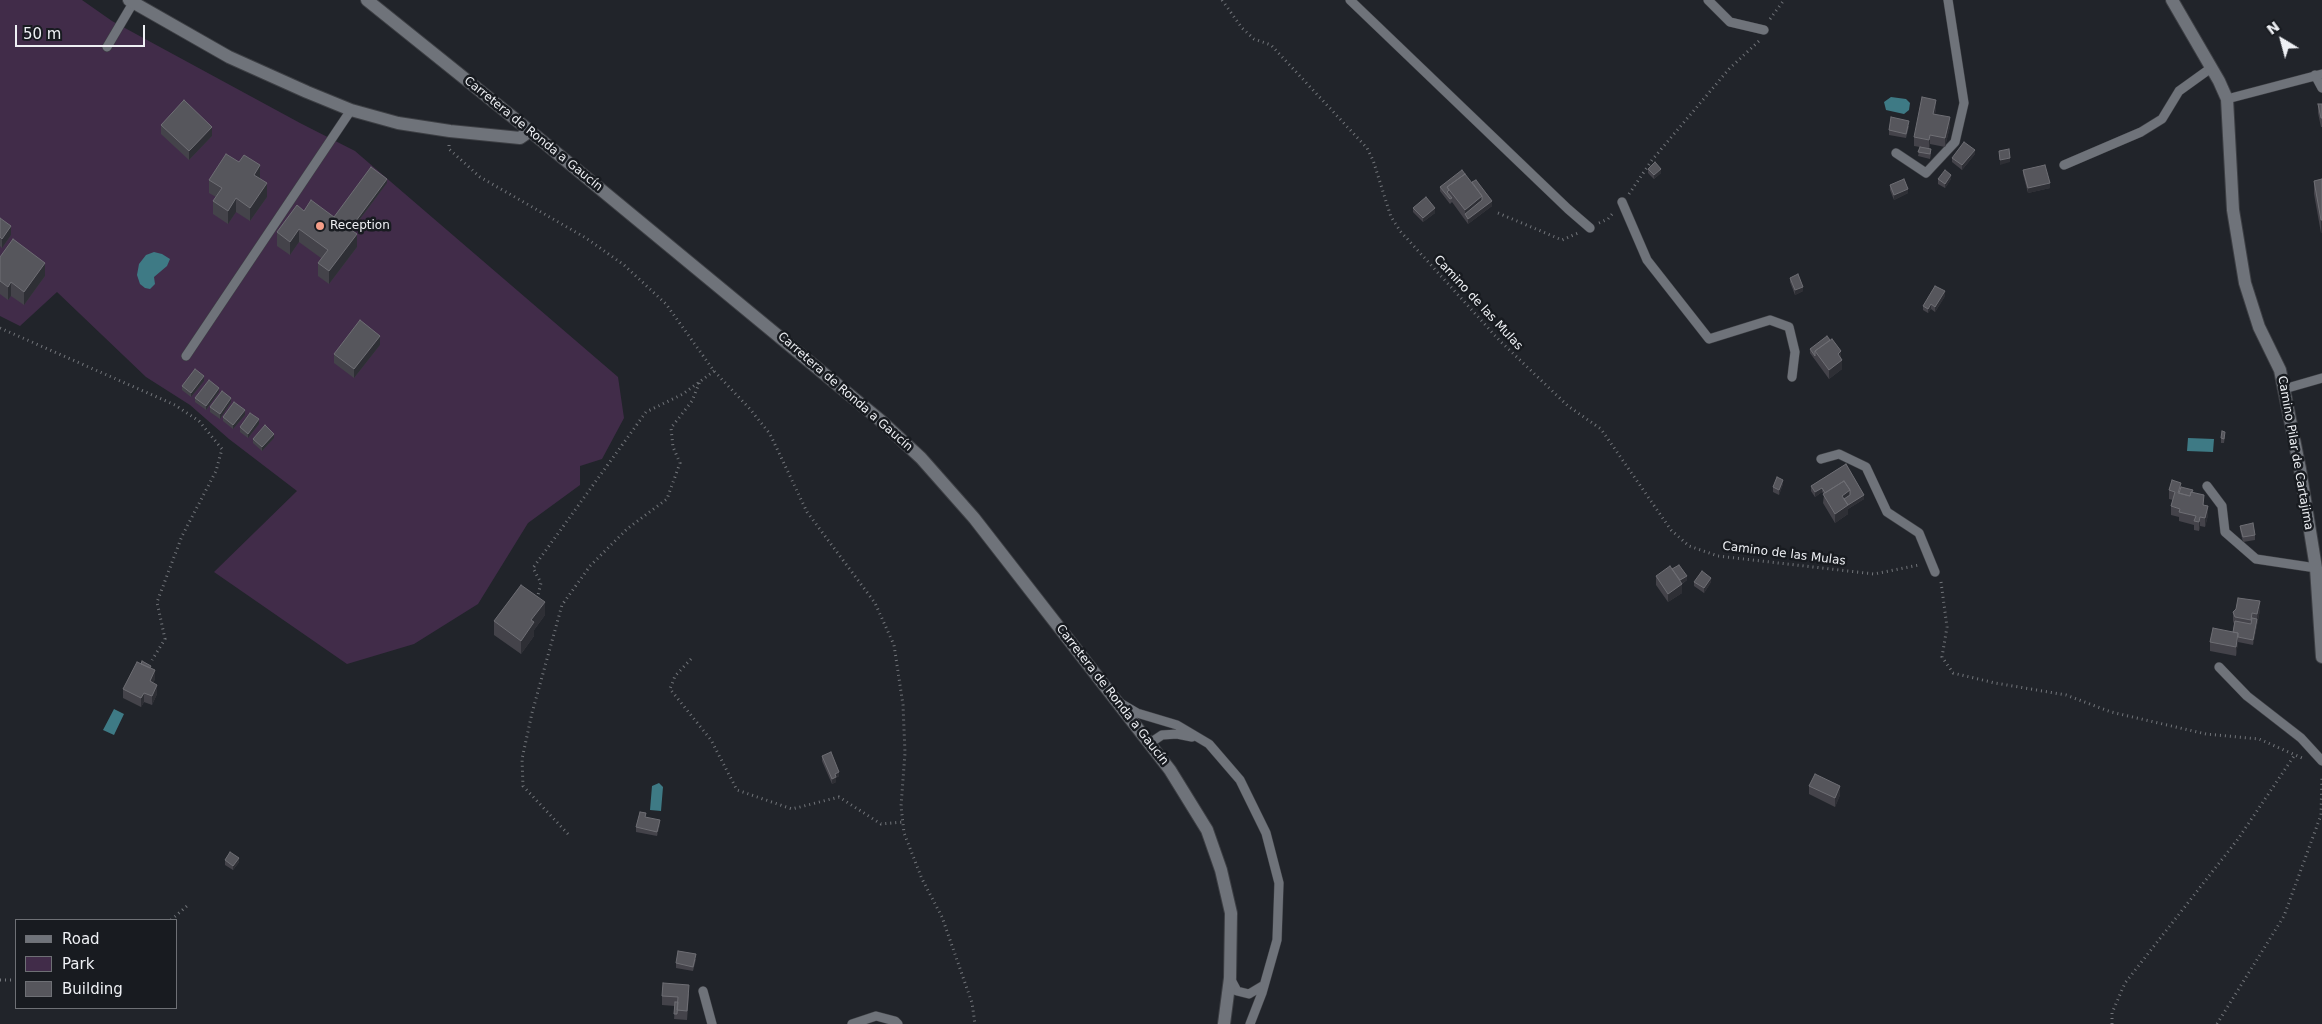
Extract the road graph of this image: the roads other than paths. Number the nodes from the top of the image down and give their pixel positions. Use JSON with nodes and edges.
{"nodes":[{"id":1,"x":367,"y":0,"type":"edge"},
{"id":2,"x":1350,"y":0,"type":"edge"},
{"id":3,"x":1708,"y":0,"type":"edge"},
{"id":4,"x":1948,"y":0,"type":"edge"},
{"id":5,"x":2172,"y":0,"type":"edge"},
{"id":6,"x":131,"y":1,"type":"edge"},
{"id":7,"x":1764,"y":30,"type":"road end"},
{"id":8,"x":107,"y":47,"type":"dead end"},
{"id":9,"x":2211,"y":68,"type":"junction"},
{"id":10,"x":2318,"y":74,"type":"edge"},
{"id":11,"x":2322,"y":88,"type":"edge"},
{"id":12,"x":2227,"y":99,"type":"junction"},
{"id":13,"x":351,"y":110,"type":"junction"},
{"id":14,"x":530,"y":131,"type":"junction"},
{"id":15,"x":1896,"y":153,"type":"dead end"},
{"id":16,"x":2064,"y":165,"type":"dead end"},
{"id":17,"x":1622,"y":202,"type":"road end"},
{"id":18,"x":1590,"y":228,"type":"road end"},
{"id":19,"x":186,"y":356,"type":"dead end"},
{"id":20,"x":1792,"y":377,"type":"dead end"},
{"id":21,"x":2322,"y":378,"type":"edge"},
{"id":22,"x":2284,"y":389,"type":"junction"},
{"id":23,"x":1821,"y":459,"type":"dead end"},
{"id":24,"x":2207,"y":486,"type":"dead end"},
{"id":25,"x":2316,"y":568,"type":"junction"},
{"id":26,"x":1935,"y":572,"type":"road end"},
{"id":27,"x":2322,"y":657,"type":"edge"},
{"id":28,"x":2219,"y":667,"type":"dead end"},
{"id":29,"x":1118,"y":701,"type":"junction"},
{"id":30,"x":1200,"y":739,"type":"junction"},
{"id":31,"x":1152,"y":746,"type":"junction"},
{"id":32,"x":2322,"y":761,"type":"edge"},
{"id":33,"x":1230,"y":978,"type":"junction"},
{"id":34,"x":1264,"y":985,"type":"junction"},
{"id":35,"x":703,"y":991,"type":"dead end"},
{"id":36,"x":712,"y":1024,"type":"edge"},
{"id":37,"x":852,"y":1024,"type":"edge"},
{"id":38,"x":898,"y":1024,"type":"edge"},
{"id":39,"x":1224,"y":1024,"type":"edge"},
{"id":40,"x":1250,"y":1024,"type":"edge"}],
"edges":[{"from":1,"to":14,"type":"main road","name":"Carretera de Ronda a Gaucín"},
{"from":2,"to":18,"type":"lane"},
{"from":3,"to":7,"type":"lane"},
{"from":4,"to":15,"type":"lane"},
{"from":5,"to":9,"type":"main road","name":"Camino Pilar de Cartajima"},
{"from":6,"to":8,"type":"lane"},
{"from":6,"to":13,"type":"main road"},
{"from":9,"to":12,"type":"main road","name":"Camino Pilar de Cartajima"},
{"from":9,"to":16,"type":"lane"},
{"from":10,"to":11,"type":"lane"},
{"from":10,"to":12,"type":"lane"},
{"from":12,"to":22,"type":"main road","name":"Camino Pilar de Cartajima"},
{"from":13,"to":14,"type":"main road"},
{"from":13,"to":19,"type":"lane"},
{"from":14,"to":29,"type":"main road","name":"Carretera de Ronda a Gaucín"},
{"from":17,"to":20,"type":"lane"},
{"from":21,"to":22,"type":"lane"},
{"from":22,"to":25,"type":"main road","name":"Camino Pilar de Cartajima"},
{"from":23,"to":26,"type":"lane"},
{"from":24,"to":25,"type":"lane"},
{"from":25,"to":27,"type":"main road","name":"Camino Pilar de Cartajima"},
{"from":28,"to":32,"type":"lane"},
{"from":29,"to":30,"type":"lane"},
{"from":29,"to":31,"type":"main road","name":"Carretera de Ronda a Gaucín"},
{"from":30,"to":31,"type":"lane"},
{"from":30,"to":34,"type":"lane"},
{"from":31,"to":33,"type":"main road","name":"Carretera de Ronda a Gaucín"},
{"from":33,"to":34,"type":"lane"},
{"from":33,"to":39,"type":"main road","name":"Carretera de Ronda a Gaucín"},
{"from":34,"to":40,"type":"lane"},
{"from":35,"to":36,"type":"lane"},
{"from":37,"to":38,"type":"lane"}]}
